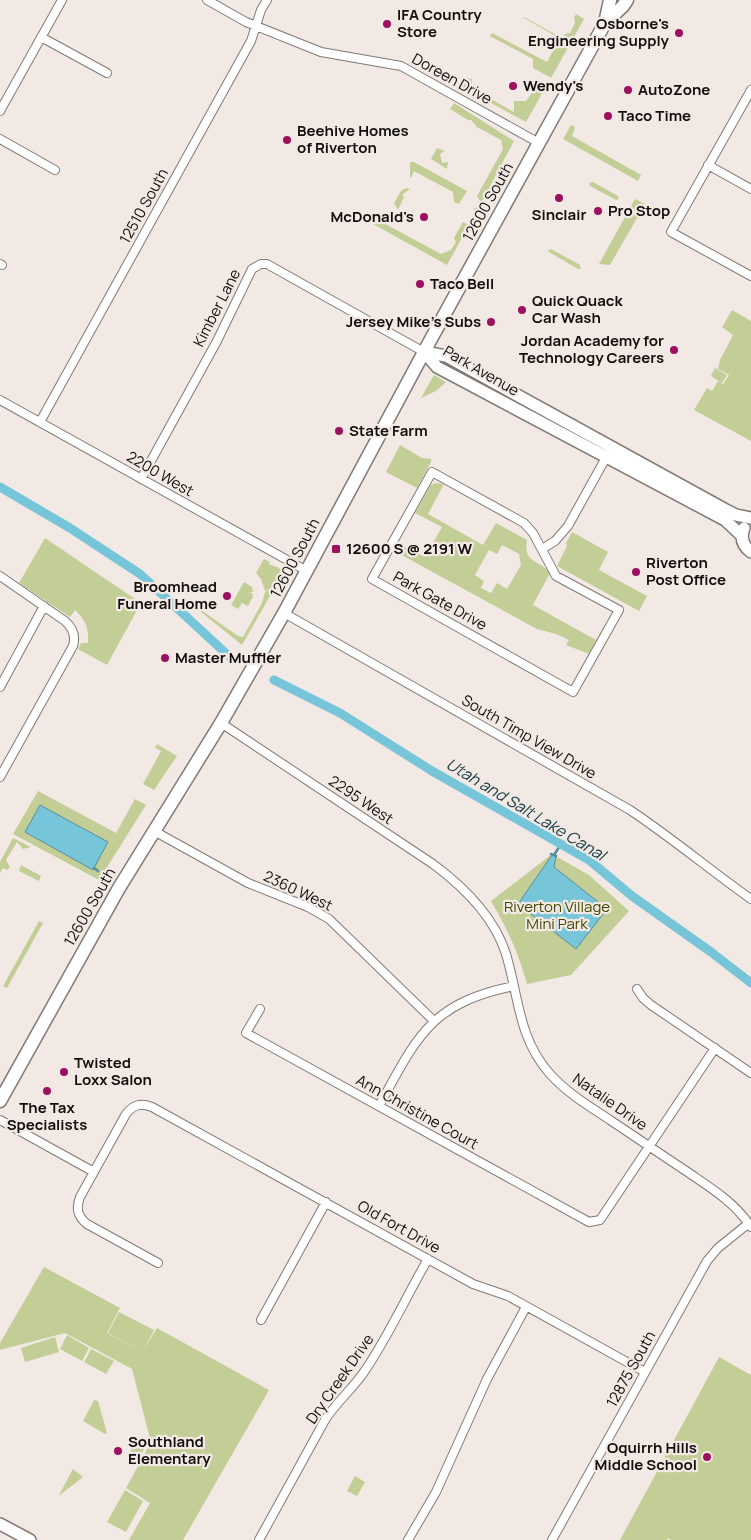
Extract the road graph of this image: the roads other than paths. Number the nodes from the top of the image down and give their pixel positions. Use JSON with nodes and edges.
{"nodes":[{"id":1,"x":62,"y":0,"type":"edge"},
{"id":2,"x":207,"y":0,"type":"edge"},
{"id":3,"x":267,"y":0,"type":"edge"},
{"id":4,"x":610,"y":0,"type":"edge"},
{"id":5,"x":627,"y":0,"type":"edge"},
{"id":6,"x":605,"y":23,"type":"junction"},
{"id":7,"x":256,"y":26,"type":"junction"},
{"id":8,"x":41,"y":37,"type":"junction"},
{"id":9,"x":107,"y":74,"type":"dead end"},
{"id":10,"x":751,"y":90,"type":"edge"},
{"id":11,"x":0,"y":111,"type":"edge"},
{"id":12,"x":0,"y":139,"type":"edge"},
{"id":13,"x":539,"y":143,"type":"junction"},
{"id":14,"x":708,"y":165,"type":"junction"},
{"id":15,"x":55,"y":170,"type":"dead end"},
{"id":16,"x":751,"y":189,"type":"edge"},
{"id":17,"x":751,"y":276,"type":"edge"},
{"id":18,"x":424,"y":352,"type":"junction"},
{"id":19,"x":0,"y":400,"type":"edge"},
{"id":20,"x":40,"y":422,"type":"junction"},
{"id":21,"x":612,"y":446,"type":"junction"},
{"id":22,"x":606,"y":457,"type":"junction"},
{"id":23,"x":141,"y":479,"type":"junction"},
{"id":24,"x":751,"y":519,"type":"edge"},
{"id":25,"x":742,"y":536,"type":"junction"},
{"id":26,"x":542,"y":549,"type":"junction"},
{"id":27,"x":751,"y":552,"type":"edge"},
{"id":28,"x":307,"y":572,"type":"junction"},
{"id":29,"x":0,"y":576,"type":"edge"},
{"id":30,"x":44,"y":606,"type":"junction"},
{"id":31,"x":284,"y":613,"type":"junction"},
{"id":32,"x":0,"y":687,"type":"edge"},
{"id":33,"x":221,"y":723,"type":"junction"},
{"id":34,"x":0,"y":777,"type":"edge"},
{"id":35,"x":154,"y":831,"type":"junction"},
{"id":36,"x":751,"y":899,"type":"edge"},
{"id":37,"x":480,"y":908,"type":"joint"},
{"id":38,"x":514,"y":986,"type":"junction"},
{"id":39,"x":637,"y":989,"type":"dead end"},
{"id":40,"x":260,"y":1009,"type":"dead end"},
{"id":41,"x":434,"y":1021,"type":"junction"},
{"id":42,"x":715,"y":1048,"type":"junction"},
{"id":43,"x":751,"y":1073,"type":"edge"},
{"id":44,"x":0,"y":1100,"type":"edge"},
{"id":45,"x":379,"y":1106,"type":"junction"},
{"id":46,"x":0,"y":1120,"type":"edge"},
{"id":47,"x":649,"y":1146,"type":"junction"},
{"id":48,"x":94,"y":1172,"type":"junction"},
{"id":49,"x":326,"y":1202,"type":"junction"},
{"id":50,"x":750,"y":1225,"type":"edge"},
{"id":51,"x":428,"y":1259,"type":"junction"},
{"id":52,"x":158,"y":1263,"type":"dead end"},
{"id":53,"x":526,"y":1306,"type":"junction"},
{"id":54,"x":261,"y":1320,"type":"dead end"},
{"id":55,"x":645,"y":1372,"type":"junction"},
{"id":56,"x":0,"y":1524,"type":"edge"},
{"id":57,"x":30,"y":1540,"type":"edge"},
{"id":58,"x":259,"y":1540,"type":"edge"},
{"id":59,"x":408,"y":1540,"type":"edge"},
{"id":60,"x":552,"y":1540,"type":"edge"}],
"edges":[{"from":1,"to":8,"type":"street"},
{"from":2,"to":7,"type":"street","name":"Doreen Drive"},
{"from":3,"to":7,"type":"street","name":"12510 South"},
{"from":4,"to":6,"type":"main road","name":"12600 South"},
{"from":5,"to":6,"type":"main road","name":"12600 South"},
{"from":6,"to":13,"type":"main road","name":"12600 South"},
{"from":7,"to":13,"type":"street","name":"Doreen Drive"},
{"from":7,"to":20,"type":"street","name":"12510 South"},
{"from":8,"to":9,"type":"street"},
{"from":8,"to":11,"type":"street"},
{"from":10,"to":14,"type":"street"},
{"from":12,"to":15,"type":"street"},
{"from":13,"to":18,"type":"main road","name":"12600 South"},
{"from":14,"to":16,"type":"street"},
{"from":14,"to":17,"type":"street"},
{"from":18,"to":21,"type":"street","name":"Park Avenue"},
{"from":18,"to":22,"type":"street","name":"Park Avenue"},
{"from":18,"to":23,"type":"street","name":"Kimber Lane"},
{"from":18,"to":28,"type":"main road","name":"12600 South"},
{"from":19,"to":20,"type":"street","name":"2200 West"},
{"from":20,"to":23,"type":"street","name":"2200 West"},
{"from":21,"to":22,"type":"street"},
{"from":21,"to":24,"type":"street","name":"Park Avenue"},
{"from":22,"to":25,"type":"street","name":"Park Avenue"},
{"from":22,"to":26,"type":"street"},
{"from":23,"to":28,"type":"street","name":"2200 West"},
{"from":24,"to":25,"type":"street","name":"Park Avenue"},
{"from":25,"to":27,"type":"street","name":"Park Avenue"},
{"from":26,"to":26,"type":"street","name":"Park Gate Drive"},
{"from":28,"to":31,"type":"main road","name":"12600 South"},
{"from":29,"to":30,"type":"street"},
{"from":30,"to":32,"type":"street"},
{"from":30,"to":34,"type":"street"},
{"from":31,"to":33,"type":"main road","name":"12600 South"},
{"from":31,"to":36,"type":"street","name":"South Timp View Drive"},
{"from":33,"to":35,"type":"main road","name":"12600 South"},
{"from":33,"to":37,"type":"street","name":"2295 West"},
{"from":35,"to":41,"type":"street","name":"2360 West"},
{"from":35,"to":44,"type":"main road","name":"12600 South"},
{"from":37,"to":38,"type":"street","name":"Natalie Drive"},
{"from":38,"to":41,"type":"street"},
{"from":38,"to":47,"type":"street","name":"Natalie Drive"},
{"from":39,"to":42,"type":"street"},
{"from":40,"to":45,"type":"street","name":"Ann Christine Court"},
{"from":41,"to":45,"type":"street"},
{"from":42,"to":43,"type":"street"},
{"from":42,"to":47,"type":"street"},
{"from":45,"to":47,"type":"street","name":"Ann Christine Court"},
{"from":46,"to":48,"type":"street"},
{"from":47,"to":50,"type":"street","name":"Natalie Drive"},
{"from":48,"to":49,"type":"street","name":"Old Fort Drive"},
{"from":48,"to":52,"type":"street"},
{"from":49,"to":51,"type":"street","name":"Old Fort Drive"},
{"from":49,"to":54,"type":"street"},
{"from":50,"to":55,"type":"street","name":"12875 South"},
{"from":51,"to":53,"type":"street","name":"Old Fort Drive"},
{"from":51,"to":58,"type":"street","name":"Dry Creek Drive"},
{"from":53,"to":55,"type":"street","name":"Old Fort Drive"},
{"from":53,"to":59,"type":"street"},
{"from":55,"to":60,"type":"street","name":"12875 South"},
{"from":56,"to":57,"type":"street"}]}
